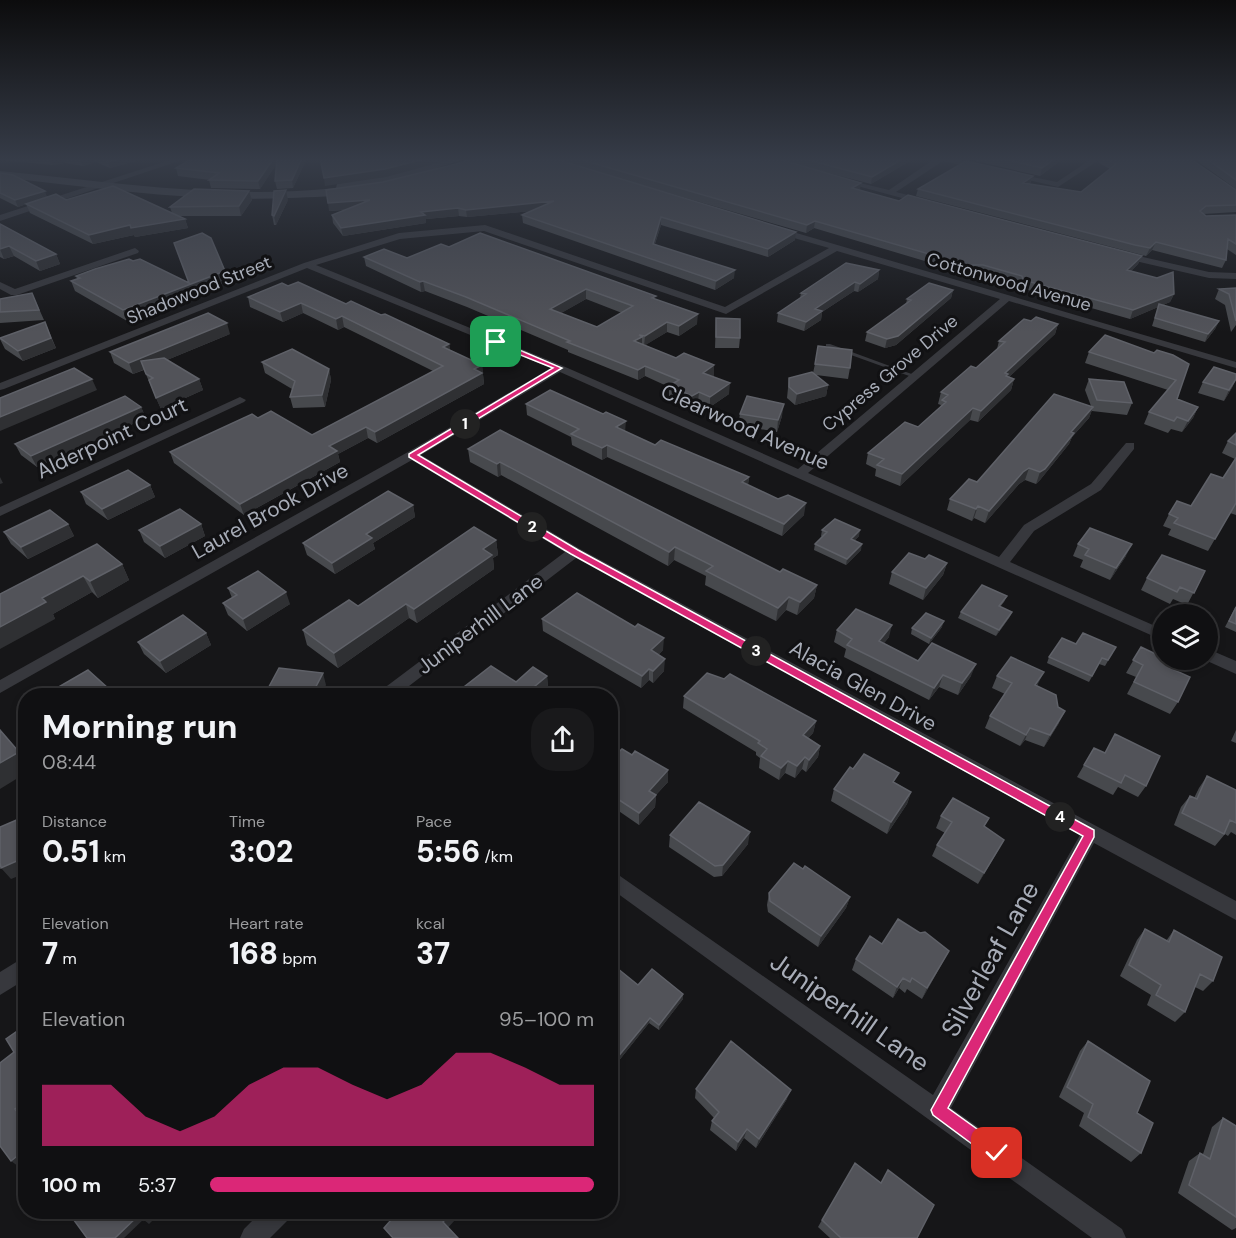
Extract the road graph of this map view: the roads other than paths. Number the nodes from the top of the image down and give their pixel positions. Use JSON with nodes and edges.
{"nodes":[{"id":1,"x":768,"y":228,"type":"edge"},
{"id":2,"x":836,"y":248,"type":"junction"},
{"id":3,"x":135,"y":251,"type":"dead end"},
{"id":4,"x":1107,"y":251,"type":"edge"},
{"id":5,"x":307,"y":265,"type":"junction"},
{"id":6,"x":1236,"y":276,"type":"edge"},
{"id":7,"x":0,"y":285,"type":"edge"},
{"id":8,"x":1005,"y":300,"type":"junction"},
{"id":9,"x":828,"y":345,"type":"edge"},
{"id":10,"x":1236,"y":365,"type":"edge"},
{"id":11,"x":559,"y":368,"type":"junction"},
{"id":12,"x":914,"y":376,"type":"junction"},
{"id":13,"x":0,"y":387,"type":"edge"},
{"id":14,"x":240,"y":400,"type":"dead end"},
{"id":15,"x":1130,"y":446,"type":"dead end"},
{"id":16,"x":412,"y":455,"type":"junction"},
{"id":17,"x":799,"y":474,"type":"junction"},
{"id":18,"x":0,"y":512,"type":"edge"},
{"id":19,"x":574,"y":552,"type":"junction"},
{"id":20,"x":1001,"y":564,"type":"junction"},
{"id":21,"x":1152,"y":631,"type":"edge"},
{"id":22,"x":1218,"y":660,"type":"edge"},
{"id":23,"x":1236,"y":668,"type":"edge"},
{"id":24,"x":0,"y":687,"type":"edge"},
{"id":25,"x":396,"y":688,"type":"edge"},
{"id":26,"x":1090,"y":834,"type":"junction"},
{"id":27,"x":618,"y":883,"type":"edge"},
{"id":28,"x":1236,"y":911,"type":"edge"},
{"id":29,"x":18,"y":972,"type":"edge"},
{"id":30,"x":0,"y":985,"type":"edge"},
{"id":31,"x":938,"y":1110,"type":"junction"},
{"id":32,"x":271,"y":1219,"type":"edge"},
{"id":33,"x":253,"y":1238,"type":"edge"},
{"id":34,"x":1113,"y":1238,"type":"edge"}],
"edges":[{"from":1,"to":2,"type":"street","name":"Cottonwood Avenue"},
{"from":2,"to":5,"type":"street","name":"Shadowood Street"},
{"from":2,"to":8,"type":"street","name":"Cottonwood Avenue"},
{"from":3,"to":7,"type":"street"},
{"from":4,"to":6,"type":"street"},
{"from":5,"to":11,"type":"street","name":"Clearwood Avenue"},
{"from":5,"to":13,"type":"street","name":"Shadowood Street"},
{"from":8,"to":10,"type":"street","name":"Cottonwood Avenue"},
{"from":8,"to":12,"type":"street","name":"Cypress Grove Drive"},
{"from":9,"to":12,"type":"lane"},
{"from":11,"to":16,"type":"street","name":"Laurel Brook Drive"},
{"from":11,"to":17,"type":"street","name":"Clearwood Avenue"},
{"from":12,"to":17,"type":"street","name":"Cypress Grove Drive"},
{"from":14,"to":18,"type":"street","name":"Alderpoint Court"},
{"from":15,"to":20,"type":"street"},
{"from":16,"to":19,"type":"street","name":"Alacia Glen Drive"},
{"from":16,"to":24,"type":"street","name":"Laurel Brook Drive"},
{"from":17,"to":20,"type":"street","name":"Clearwood Avenue"},
{"from":19,"to":25,"type":"street","name":"Juniperhill Lane"},
{"from":19,"to":26,"type":"street","name":"Alacia Glen Drive"},
{"from":20,"to":21,"type":"street","name":"Clearwood Avenue"},
{"from":22,"to":23,"type":"street"},
{"from":26,"to":28,"type":"street","name":"Alacia Glen Drive"},
{"from":26,"to":31,"type":"street","name":"Silverleaf Lane"},
{"from":27,"to":31,"type":"street","name":"Juniperhill Lane"},
{"from":29,"to":30,"type":"street"},
{"from":31,"to":34,"type":"street","name":"Juniperhill Lane"},
{"from":32,"to":33,"type":"street"}]}
